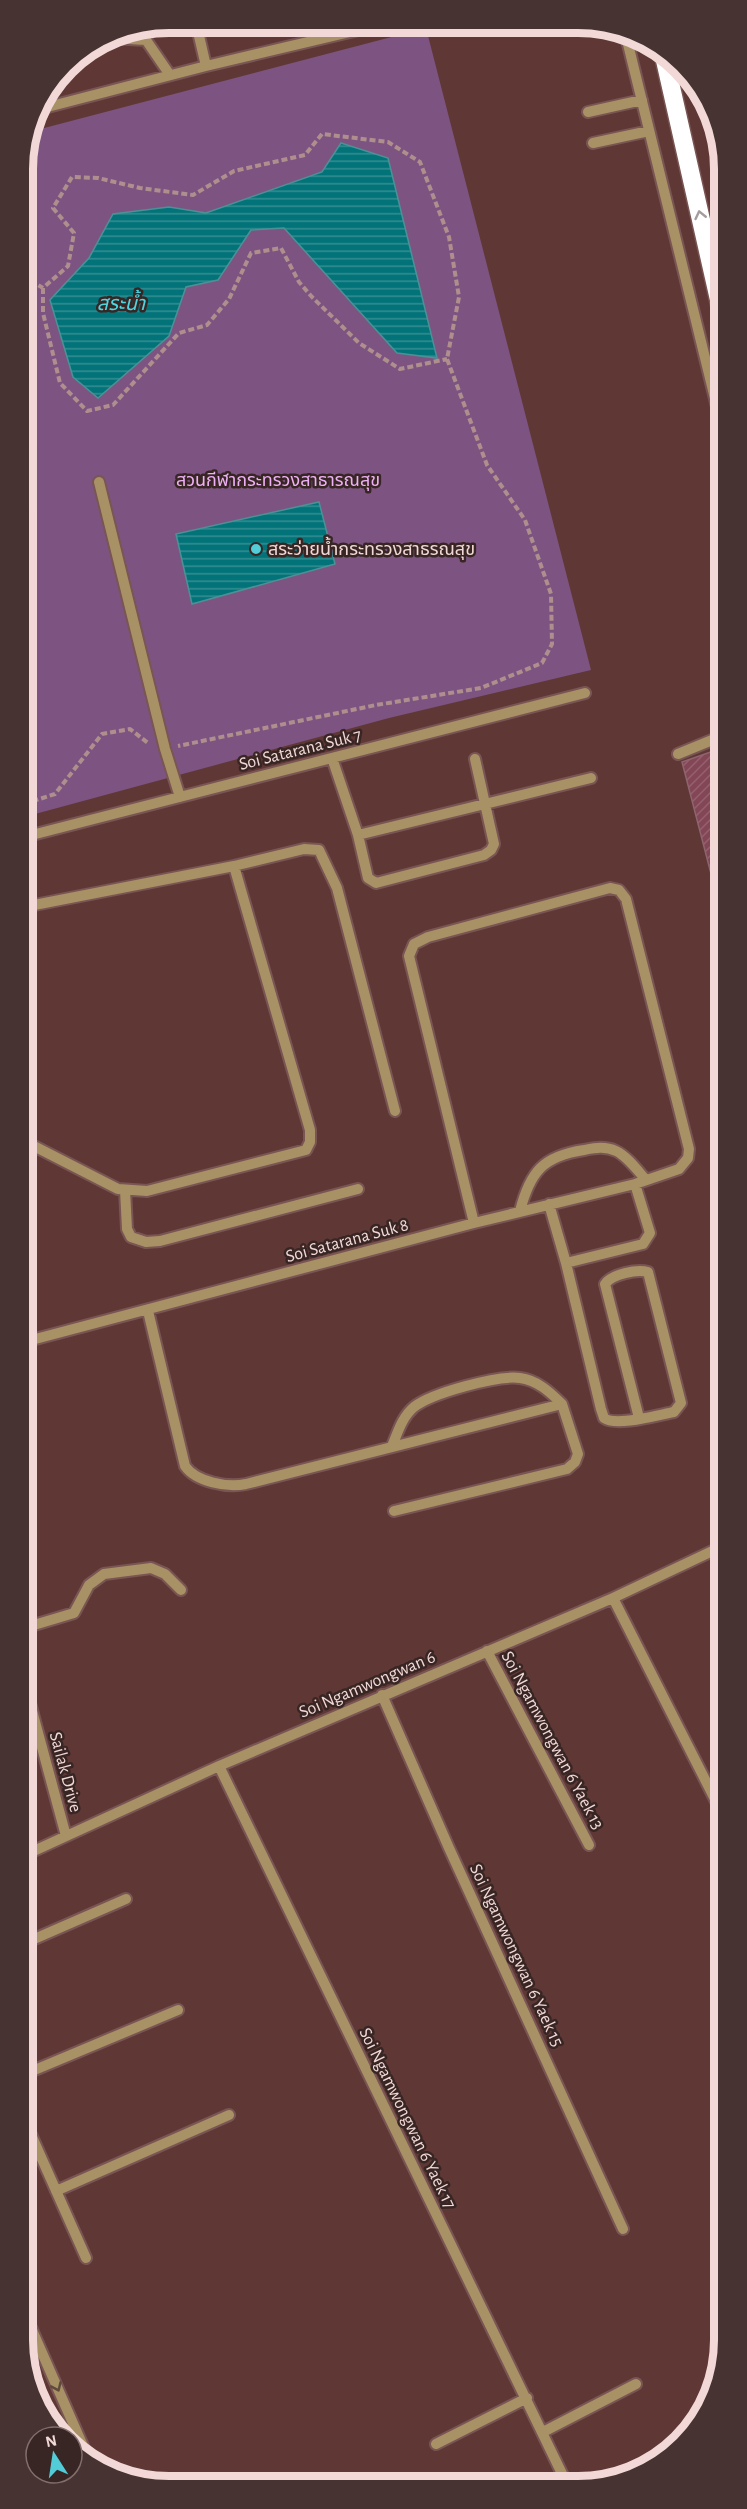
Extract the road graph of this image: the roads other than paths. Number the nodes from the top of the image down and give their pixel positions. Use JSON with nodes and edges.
{"nodes":[{"id":1,"x":198,"y":33,"type":"edge"},
{"id":2,"x":346,"y":33,"type":"edge"},
{"id":3,"x":132,"y":38,"type":"edge"},
{"id":4,"x":628,"y":42,"type":"edge"},
{"id":5,"x":206,"y":66,"type":"junction"},
{"id":6,"x":666,"y":66,"type":"edge"},
{"id":7,"x":170,"y":75,"type":"junction"},
{"id":8,"x":642,"y":100,"type":"junction"},
{"id":9,"x":48,"y":107,"type":"edge"},
{"id":10,"x":588,"y":112,"type":"dead end"},
{"id":11,"x":649,"y":131,"type":"junction"},
{"id":12,"x":593,"y":142,"type":"dead end"},
{"id":13,"x":714,"y":278,"type":"edge"},
{"id":14,"x":714,"y":395,"type":"edge"},
{"id":15,"x":99,"y":482,"type":"dead end"},
{"id":16,"x":585,"y":693,"type":"dead end"},
{"id":17,"x":714,"y":739,"type":"edge"},
{"id":18,"x":678,"y":754,"type":"dead end"},
{"id":19,"x":332,"y":758,"type":"junction"},
{"id":20,"x":475,"y":759,"type":"dead end"},
{"id":21,"x":591,"y":778,"type":"dead end"},
{"id":22,"x":180,"y":796,"type":"junction"},
{"id":23,"x":485,"y":803,"type":"junction"},
{"id":24,"x":33,"y":835,"type":"edge"},
{"id":25,"x":358,"y":835,"type":"junction"},
{"id":26,"x":234,"y":866,"type":"junction"},
{"id":27,"x":33,"y":905,"type":"edge"},
{"id":28,"x":395,"y":1111,"type":"dead end"},
{"id":29,"x":33,"y":1146,"type":"edge"},
{"id":30,"x":640,"y":1182,"type":"junction"},
{"id":31,"x":358,"y":1189,"type":"dead end"},
{"id":32,"x":125,"y":1190,"type":"junction"},
{"id":33,"x":549,"y":1204,"type":"junction"},
{"id":34,"x":520,"y":1211,"type":"junction"},
{"id":35,"x":474,"y":1223,"type":"junction"},
{"id":36,"x":566,"y":1263,"type":"junction"},
{"id":37,"x":148,"y":1311,"type":"junction"},
{"id":38,"x":33,"y":1340,"type":"edge"},
{"id":39,"x":562,"y":1404,"type":"junction"},
{"id":40,"x":639,"y":1418,"type":"junction"},
{"id":41,"x":392,"y":1446,"type":"junction"},
{"id":42,"x":394,"y":1511,"type":"dead end"},
{"id":43,"x":714,"y":1550,"type":"edge"},
{"id":44,"x":181,"y":1590,"type":"dead end"},
{"id":45,"x":613,"y":1598,"type":"junction"},
{"id":46,"x":33,"y":1625,"type":"edge"},
{"id":47,"x":487,"y":1651,"type":"junction"},
{"id":48,"x":382,"y":1695,"type":"junction"},
{"id":49,"x":33,"y":1714,"type":"edge"},
{"id":50,"x":219,"y":1766,"type":"junction"},
{"id":51,"x":714,"y":1797,"type":"edge"},
{"id":52,"x":66,"y":1836,"type":"junction"},
{"id":53,"x":589,"y":1845,"type":"dead end"},
{"id":54,"x":33,"y":1851,"type":"edge"},
{"id":55,"x":126,"y":1899,"type":"dead end"},
{"id":56,"x":33,"y":1940,"type":"edge"},
{"id":57,"x":178,"y":2010,"type":"dead end"},
{"id":58,"x":33,"y":2071,"type":"edge"},
{"id":59,"x":230,"y":2115,"type":"dead end"},
{"id":60,"x":33,"y":2139,"type":"edge"},
{"id":61,"x":56,"y":2191,"type":"junction"},
{"id":62,"x":623,"y":2229,"type":"dead end"},
{"id":63,"x":86,"y":2258,"type":"dead end"},
{"id":64,"x":33,"y":2332,"type":"edge"},
{"id":65,"x":636,"y":2384,"type":"dead end"},
{"id":66,"x":527,"y":2398,"type":"junction"},
{"id":67,"x":543,"y":2432,"type":"junction"},
{"id":68,"x":436,"y":2444,"type":"dead end"},
{"id":69,"x":83,"y":2445,"type":"edge"},
{"id":70,"x":563,"y":2476,"type":"edge"}],
"edges":[{"from":1,"to":5,"type":"street"},
{"from":2,"to":5,"type":"street"},
{"from":3,"to":7,"type":"street"},
{"from":4,"to":8,"type":"street"},
{"from":5,"to":7,"type":"street"},
{"from":13,"to":6,"type":"highway","one_way":true},
{"from":7,"to":9,"type":"street"},
{"from":8,"to":10,"type":"street"},
{"from":8,"to":11,"type":"street"},
{"from":11,"to":12,"type":"street"},
{"from":11,"to":14,"type":"street"},
{"from":15,"to":22,"type":"street"},
{"from":16,"to":19,"type":"street","name":"Soi Satarana Suk 7"},
{"from":17,"to":18,"type":"street"},
{"from":19,"to":22,"type":"street","name":"Soi Satarana Suk 7"},
{"from":19,"to":25,"type":"street"},
{"from":20,"to":23,"type":"street"},
{"from":21,"to":23,"type":"street"},
{"from":22,"to":24,"type":"street","name":"Soi Satarana Suk 7"},
{"from":23,"to":25,"type":"street"},
{"from":23,"to":25,"type":"street"},
{"from":26,"to":27,"type":"street"},
{"from":26,"to":28,"type":"street"},
{"from":26,"to":32,"type":"street"},
{"from":29,"to":32,"type":"street"},
{"from":30,"to":33,"type":"street","name":"Soi Satarana Suk 8"},
{"from":30,"to":34,"type":"street"},
{"from":30,"to":35,"type":"street","name":"Soi Satarana Suk 8"},
{"from":30,"to":36,"type":"street"},
{"from":31,"to":32,"type":"street"},
{"from":33,"to":34,"type":"street","name":"Soi Satarana Suk 8"},
{"from":33,"to":36,"type":"street"},
{"from":34,"to":35,"type":"street","name":"Soi Satarana Suk 8"},
{"from":35,"to":37,"type":"street","name":"Soi Satarana Suk 8"},
{"from":36,"to":40,"type":"street"},
{"from":37,"to":38,"type":"street","name":"Soi Satarana Suk 8"},
{"from":37,"to":41,"type":"street"},
{"from":39,"to":41,"type":"street"},
{"from":39,"to":41,"type":"street"},
{"from":39,"to":42,"type":"street"},
{"from":40,"to":40,"type":"street"},
{"from":43,"to":45,"type":"street","name":"Soi Ngamwongwan 6"},
{"from":44,"to":46,"type":"street"},
{"from":45,"to":47,"type":"street","name":"Soi Ngamwongwan 6"},
{"from":45,"to":51,"type":"street"},
{"from":47,"to":48,"type":"street","name":"Soi Ngamwongwan 6"},
{"from":47,"to":53,"type":"street","name":"Soi Ngamwongwan 6 Yaek 13"},
{"from":48,"to":50,"type":"street","name":"Soi Ngamwongwan 6"},
{"from":48,"to":62,"type":"street","name":"Soi Ngamwongwan 6 Yaek 15"},
{"from":49,"to":52,"type":"street","name":"Sailak Drive"},
{"from":50,"to":52,"type":"street","name":"Soi Ngamwongwan 6"},
{"from":50,"to":66,"type":"street","name":"Soi Ngamwongwan 6 Yaek 17"},
{"from":52,"to":54,"type":"street","name":"Soi Ngamwongwan 6"},
{"from":55,"to":56,"type":"street"},
{"from":57,"to":58,"type":"street"},
{"from":59,"to":61,"type":"street"},
{"from":60,"to":61,"type":"street"},
{"from":61,"to":63,"type":"street"},
{"from":64,"to":69,"type":"street","one_way":true},
{"from":65,"to":67,"type":"street"},
{"from":66,"to":67,"type":"street","name":"Soi Ngamwongwan 6 Yaek 17"},
{"from":66,"to":68,"type":"street"},
{"from":67,"to":70,"type":"street","name":"Soi Ngamwongwan 6 Yaek 17"}]}
